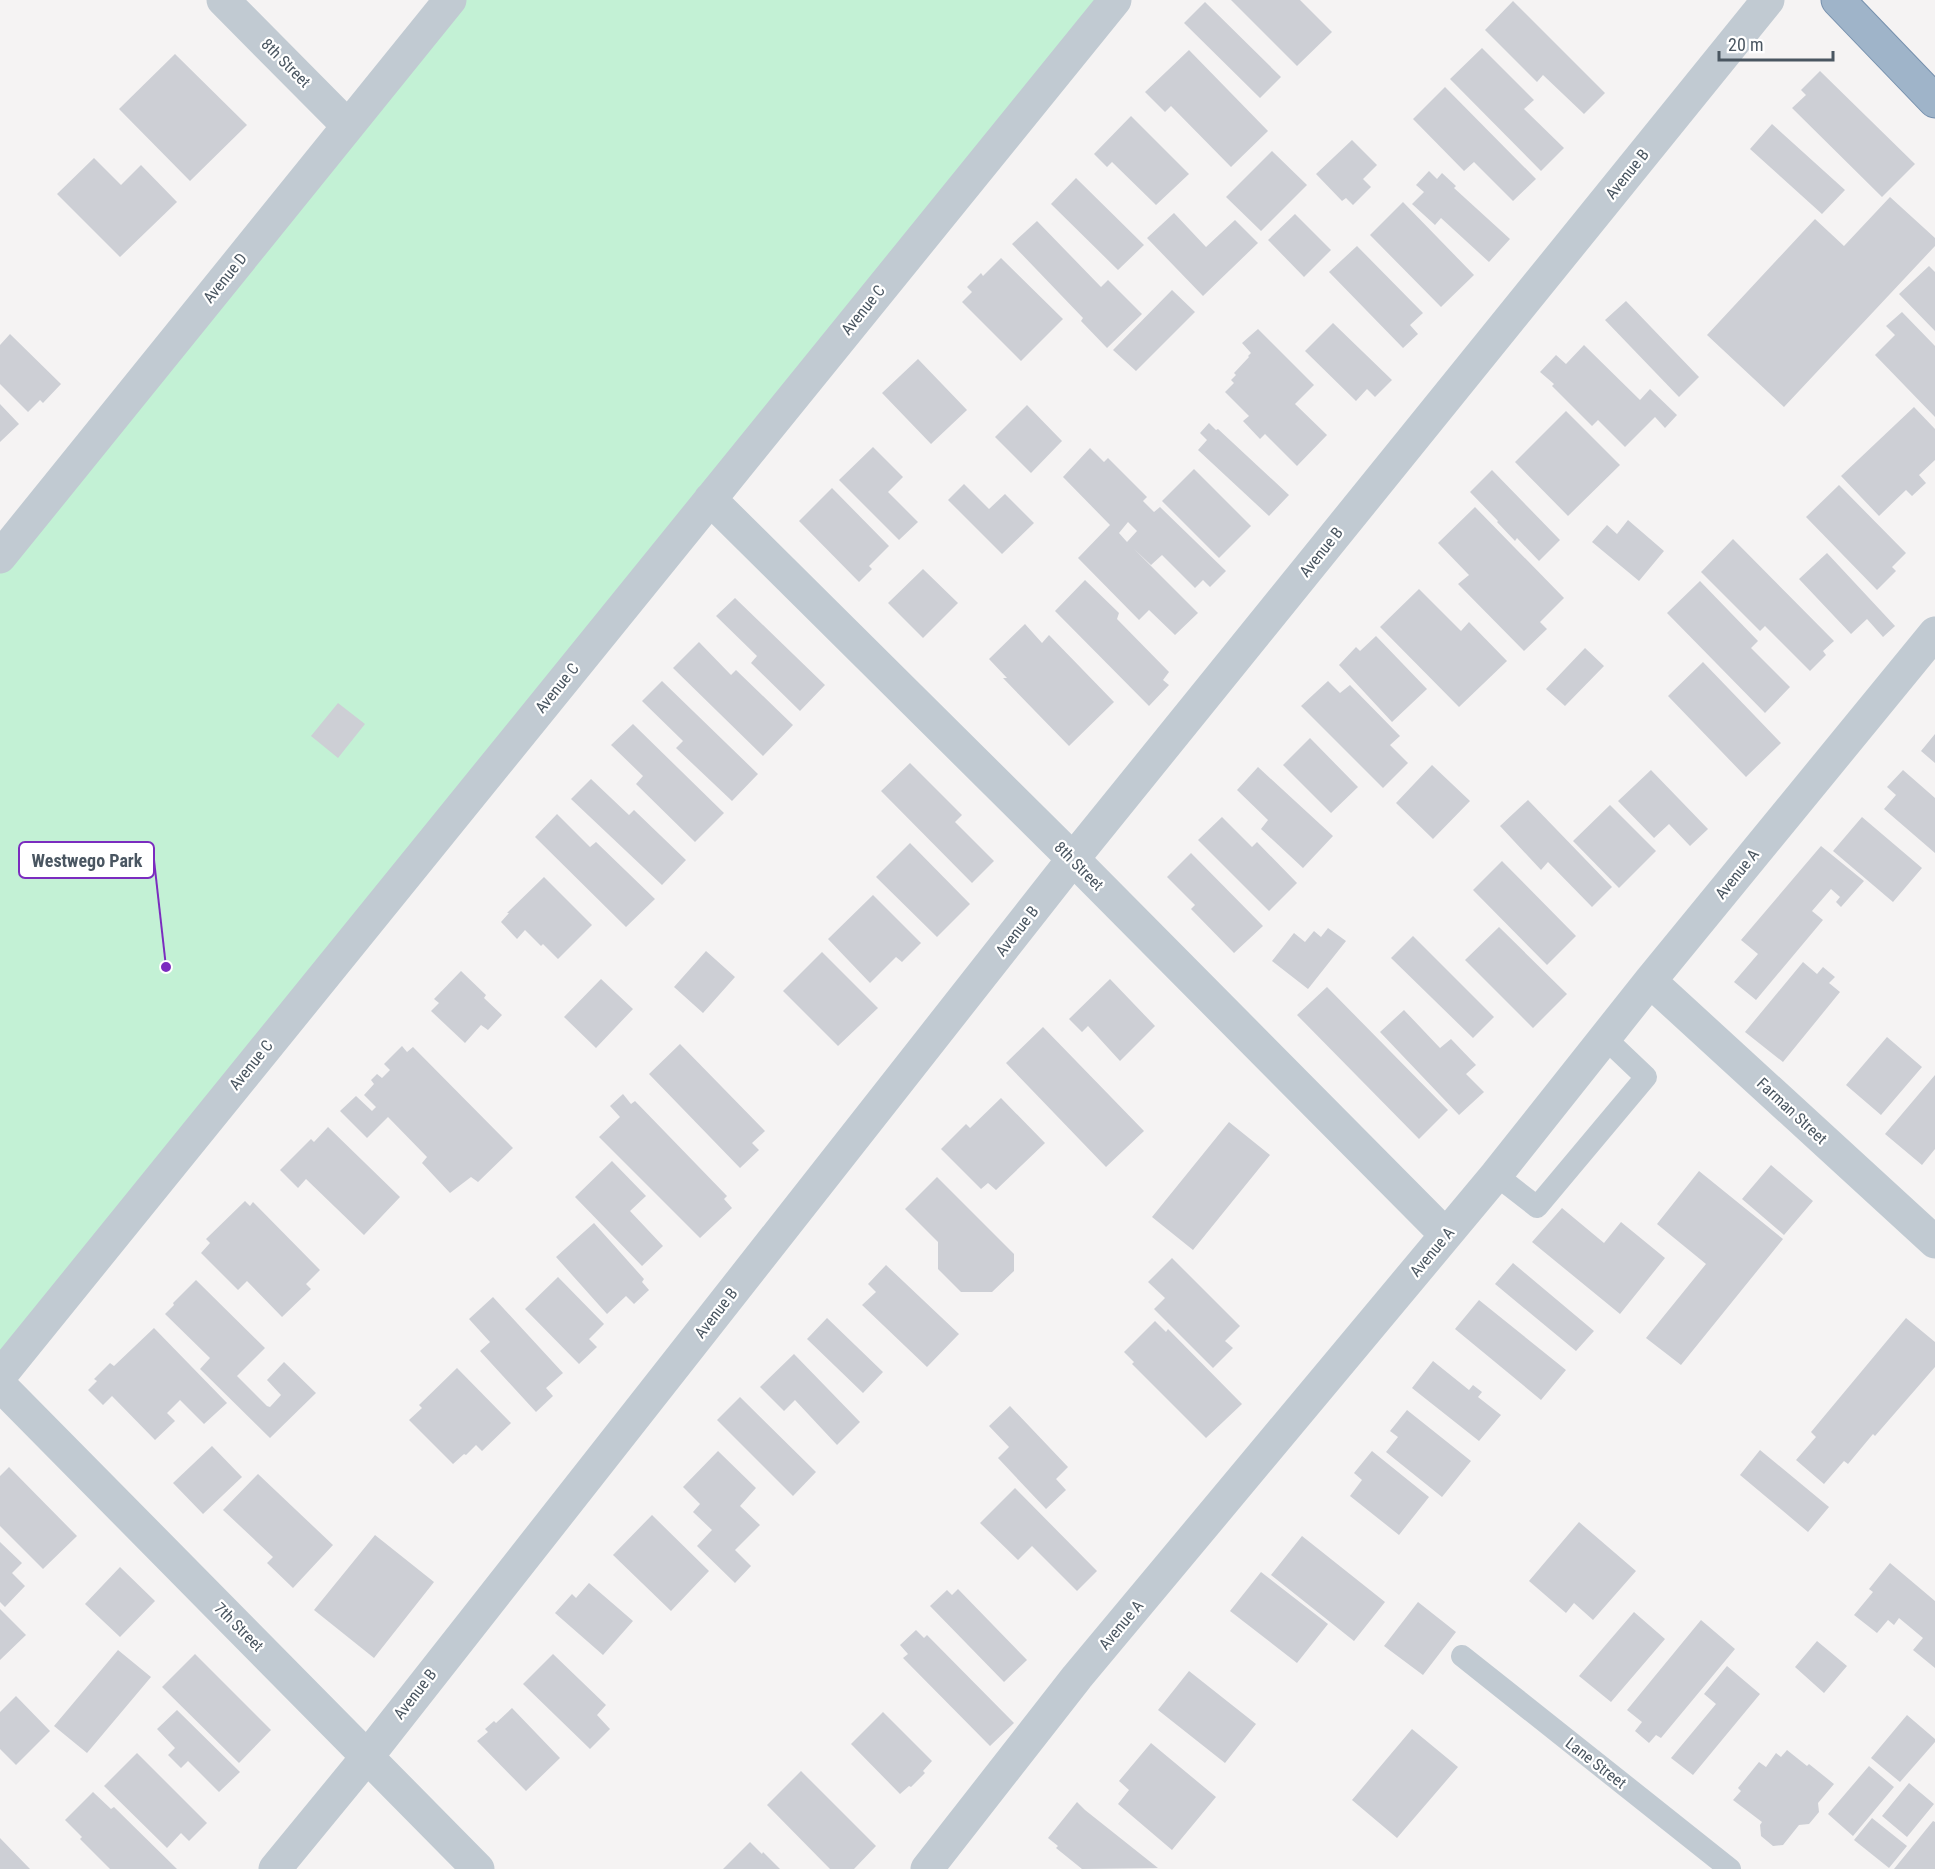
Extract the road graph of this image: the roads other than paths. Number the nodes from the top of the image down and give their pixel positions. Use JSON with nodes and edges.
{"nodes":[{"id":1,"x":223,"y":0,"type":"edge"},
{"id":2,"x":450,"y":0,"type":"edge"},
{"id":3,"x":1115,"y":0,"type":"edge"},
{"id":4,"x":1768,"y":0,"type":"edge"},
{"id":5,"x":1838,"y":0,"type":"edge"},
{"id":6,"x":1935,"y":101,"type":"edge"},
{"id":7,"x":348,"y":126,"type":"junction"},
{"id":8,"x":710,"y":499,"type":"junction"},
{"id":9,"x":0,"y":557,"type":"edge"},
{"id":10,"x":1935,"y":633,"type":"edge"},
{"id":11,"x":1073,"y":860,"type":"junction"},
{"id":12,"x":1650,"y":981,"type":"junction"},
{"id":13,"x":1606,"y":1039,"type":"junction"},
{"id":14,"x":1496,"y":1175,"type":"junction"},
{"id":15,"x":1446,"y":1235,"type":"junction"},
{"id":16,"x":1935,"y":1242,"type":"edge"},
{"id":17,"x":0,"y":1376,"type":"edge"},
{"id":18,"x":0,"y":1385,"type":"edge"},
{"id":19,"x":1462,"y":1656,"type":"dead end"},
{"id":20,"x":367,"y":1756,"type":"junction"},
{"id":21,"x":275,"y":1869,"type":"edge"},
{"id":22,"x":478,"y":1869,"type":"edge"},
{"id":23,"x":927,"y":1869,"type":"edge"},
{"id":24,"x":1730,"y":1869,"type":"edge"}],
"edges":[{"from":1,"to":7,"type":"street","name":"8th Street"},
{"from":2,"to":7,"type":"street","name":"Avenue D"},
{"from":3,"to":8,"type":"street","name":"Avenue C"},
{"from":4,"to":11,"type":"street","name":"Avenue B"},
{"from":5,"to":6,"type":"highway"},
{"from":7,"to":9,"type":"street","name":"Avenue D"},
{"from":8,"to":11,"type":"street","name":"8th Street"},
{"from":8,"to":17,"type":"street","name":"Avenue C"},
{"from":10,"to":12,"type":"street","name":"Avenue A"},
{"from":11,"to":15,"type":"street","name":"8th Street"},
{"from":11,"to":20,"type":"street","name":"Avenue B"},
{"from":12,"to":13,"type":"street","name":"Avenue A"},
{"from":12,"to":16,"type":"street","name":"Farman Street"},
{"from":13,"to":14,"type":"street","name":"Avenue A"},
{"from":13,"to":14,"type":"lane"},
{"from":14,"to":15,"type":"street","name":"Avenue A"},
{"from":15,"to":23,"type":"street","name":"Avenue A"},
{"from":18,"to":20,"type":"street","name":"7th Street"},
{"from":19,"to":24,"type":"lane","name":"Lane Street"},
{"from":20,"to":21,"type":"street","name":"Avenue B"},
{"from":20,"to":22,"type":"street","name":"7th Street"}]}
